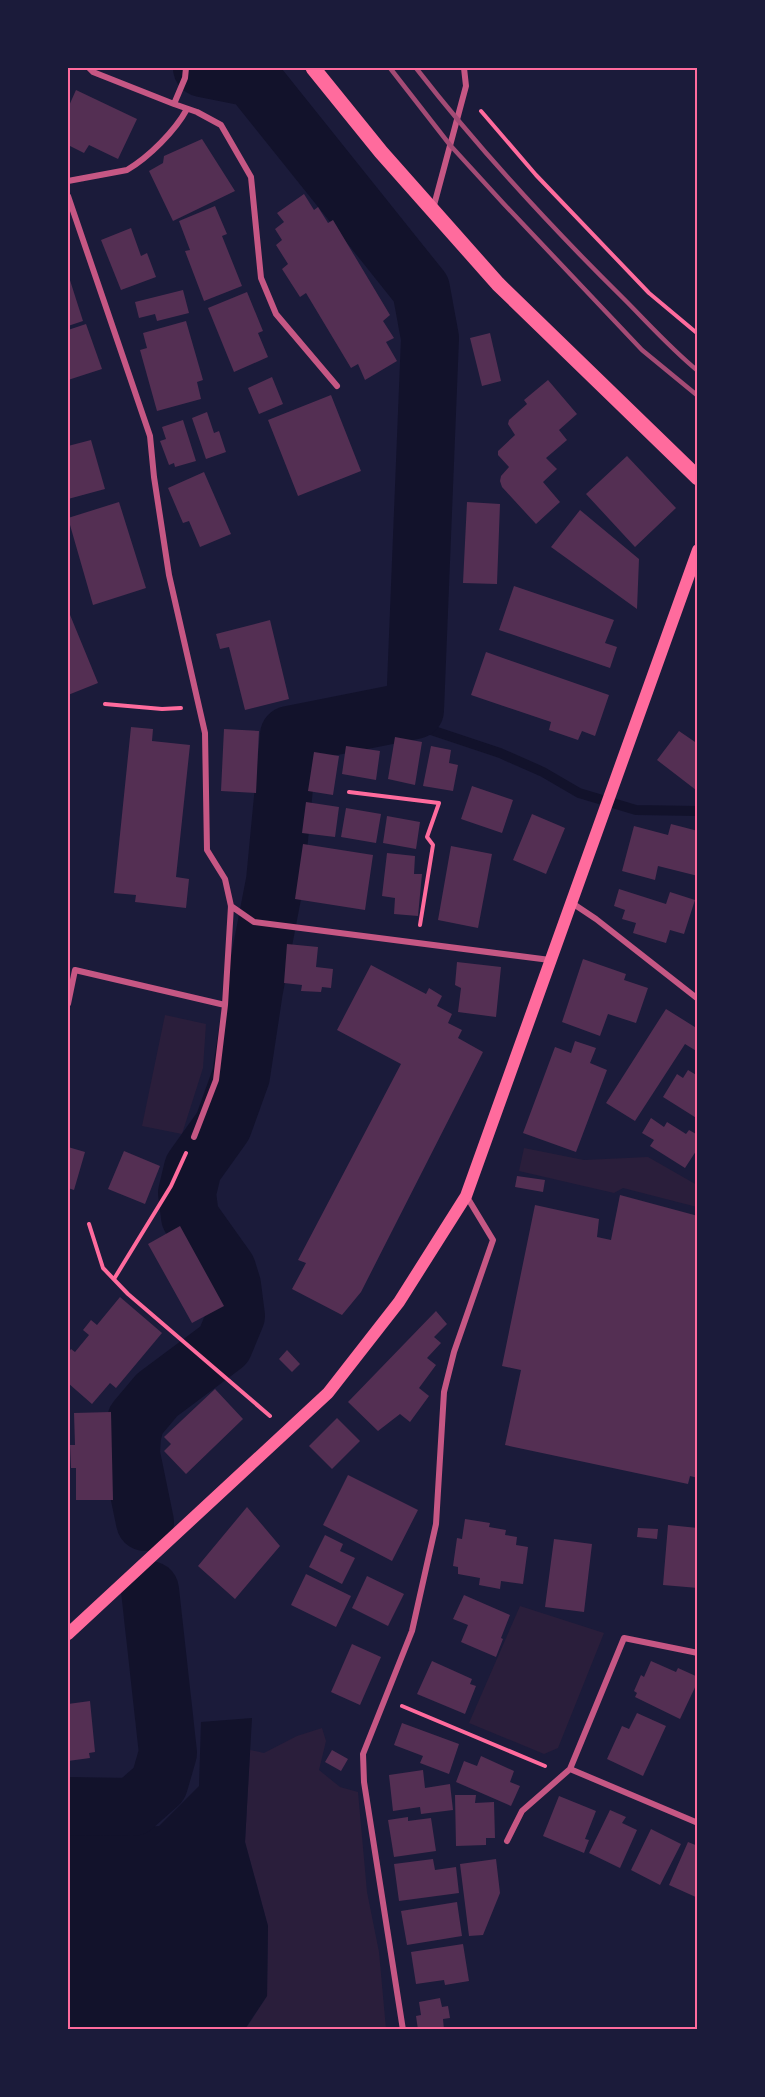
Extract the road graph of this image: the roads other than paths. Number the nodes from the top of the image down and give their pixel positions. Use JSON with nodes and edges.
{"nodes":[{"id":1,"x":88,"y":68,"type":"edge"},
{"id":2,"x":186,"y":68,"type":"edge"},
{"id":3,"x":314,"y":68,"type":"edge"},
{"id":4,"x":464,"y":68,"type":"edge"},
{"id":5,"x":174,"y":104,"type":"junction"},
{"id":6,"x":187,"y":109,"type":"junction"},
{"id":7,"x":68,"y":180,"type":"edge"},
{"id":8,"x":68,"y":196,"type":"edge"},
{"id":9,"x":433,"y":212,"type":"junction"},
{"id":10,"x":337,"y":386,"type":"dead end"},
{"id":11,"x":698,"y":478,"type":"edge"},
{"id":12,"x":698,"y":550,"type":"edge"},
{"id":13,"x":571,"y":902,"type":"junction"},
{"id":14,"x":231,"y":906,"type":"junction"},
{"id":15,"x":550,"y":960,"type":"junction"},
{"id":16,"x":698,"y":999,"type":"edge"},
{"id":17,"x":68,"y":1004,"type":"edge"},
{"id":18,"x":225,"y":1005,"type":"junction"},
{"id":19,"x":194,"y":1137,"type":"road end"},
{"id":20,"x":466,"y":1196,"type":"junction"},
{"id":21,"x":68,"y":1634,"type":"edge"},
{"id":22,"x":698,"y":1653,"type":"edge"},
{"id":23,"x":568,"y":1771,"type":"junction"},
{"id":24,"x":698,"y":1823,"type":"edge"},
{"id":25,"x":507,"y":1841,"type":"dead end"},
{"id":26,"x":403,"y":2030,"type":"edge"}],
"edges":[{"from":1,"to":5,"type":"street"},
{"from":2,"to":5,"type":"street"},
{"from":3,"to":9,"type":"main road"},
{"from":4,"to":9,"type":"street"},
{"from":5,"to":6,"type":"street"},
{"from":6,"to":7,"type":"street"},
{"from":6,"to":10,"type":"street"},
{"from":8,"to":14,"type":"street"},
{"from":9,"to":11,"type":"main road"},
{"from":12,"to":13,"type":"main road"},
{"from":13,"to":15,"type":"main road"},
{"from":13,"to":16,"type":"street"},
{"from":14,"to":15,"type":"street"},
{"from":14,"to":18,"type":"street"},
{"from":15,"to":20,"type":"main road"},
{"from":17,"to":18,"type":"street"},
{"from":18,"to":19,"type":"street"},
{"from":20,"to":21,"type":"main road"},
{"from":20,"to":26,"type":"street"},
{"from":22,"to":23,"type":"street"},
{"from":23,"to":24,"type":"street"},
{"from":23,"to":25,"type":"street"}]}
